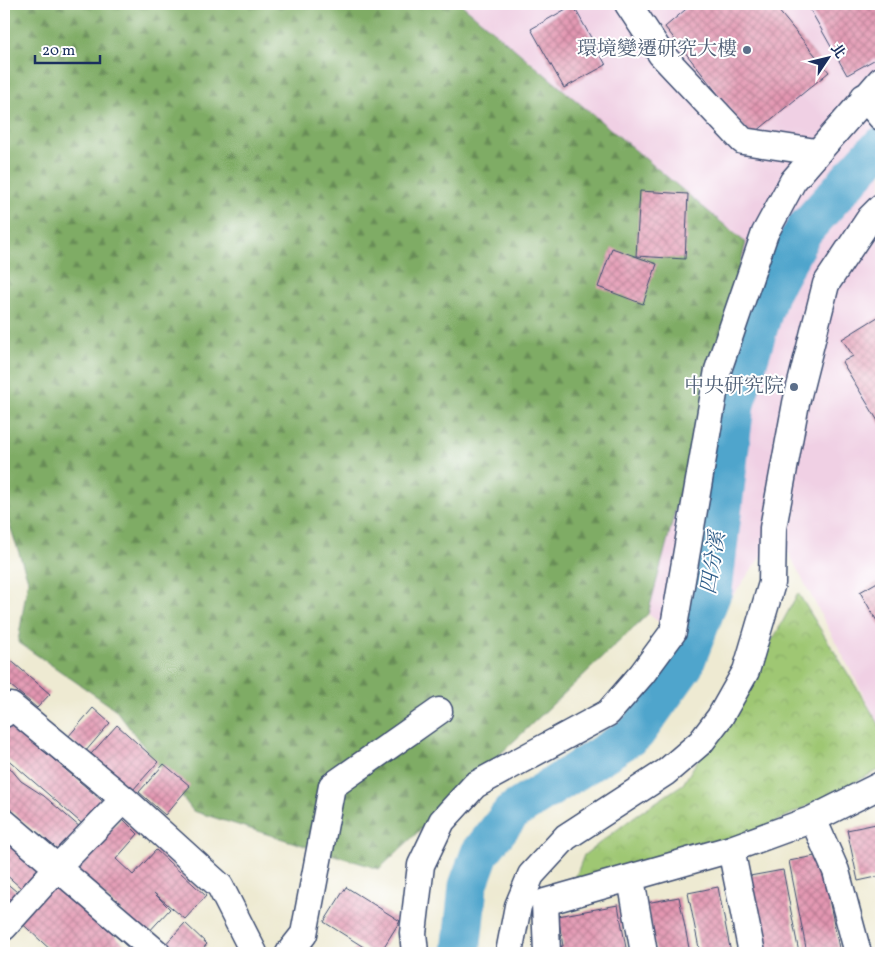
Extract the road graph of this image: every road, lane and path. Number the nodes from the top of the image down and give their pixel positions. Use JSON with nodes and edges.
{"nodes":[{"id":1,"x":628,"y":4,"type":"edge"},
{"id":2,"x":875,"y":100,"type":"edge"},
{"id":3,"x":816,"y":152,"type":"junction"},
{"id":4,"x":881,"y":207,"type":"edge"},
{"id":5,"x":439,"y":711,"type":"dead end"},
{"id":6,"x":4,"y":714,"type":"edge"},
{"id":7,"x":881,"y":785,"type":"edge"},
{"id":8,"x":124,"y":799,"type":"junction"},
{"id":9,"x":813,"y":819,"type":"junction"},
{"id":10,"x":4,"y":822,"type":"edge"},
{"id":11,"x":731,"y":849,"type":"junction"},
{"id":12,"x":58,"y":867,"type":"junction"},
{"id":13,"x":631,"y":879,"type":"junction"},
{"id":14,"x":4,"y":926,"type":"edge"},
{"id":15,"x":158,"y":953,"type":"edge"},
{"id":16,"x":254,"y":953,"type":"edge"},
{"id":17,"x":289,"y":953,"type":"edge"},
{"id":18,"x":415,"y":953,"type":"edge"},
{"id":19,"x":508,"y":953,"type":"edge"},
{"id":20,"x":547,"y":953,"type":"edge"},
{"id":21,"x":644,"y":953,"type":"edge"},
{"id":22,"x":752,"y":953,"type":"edge"},
{"id":23,"x":858,"y":953,"type":"edge"}],
"edges":[{"from":1,"to":3,"type":"lane"},
{"from":2,"to":3,"type":"lane"},
{"from":3,"to":18,"type":"lane"},
{"from":4,"to":19,"type":"lane"},
{"from":5,"to":17,"type":"lane"},
{"from":6,"to":8,"type":"lane"},
{"from":7,"to":9,"type":"lane"},
{"from":8,"to":12,"type":"lane"},
{"from":8,"to":16,"type":"lane"},
{"from":9,"to":11,"type":"lane"},
{"from":9,"to":23,"type":"lane"},
{"from":10,"to":12,"type":"lane"},
{"from":11,"to":13,"type":"lane"},
{"from":11,"to":22,"type":"lane"},
{"from":12,"to":14,"type":"lane"},
{"from":12,"to":15,"type":"lane"},
{"from":13,"to":20,"type":"lane"},
{"from":13,"to":21,"type":"lane"}]}
